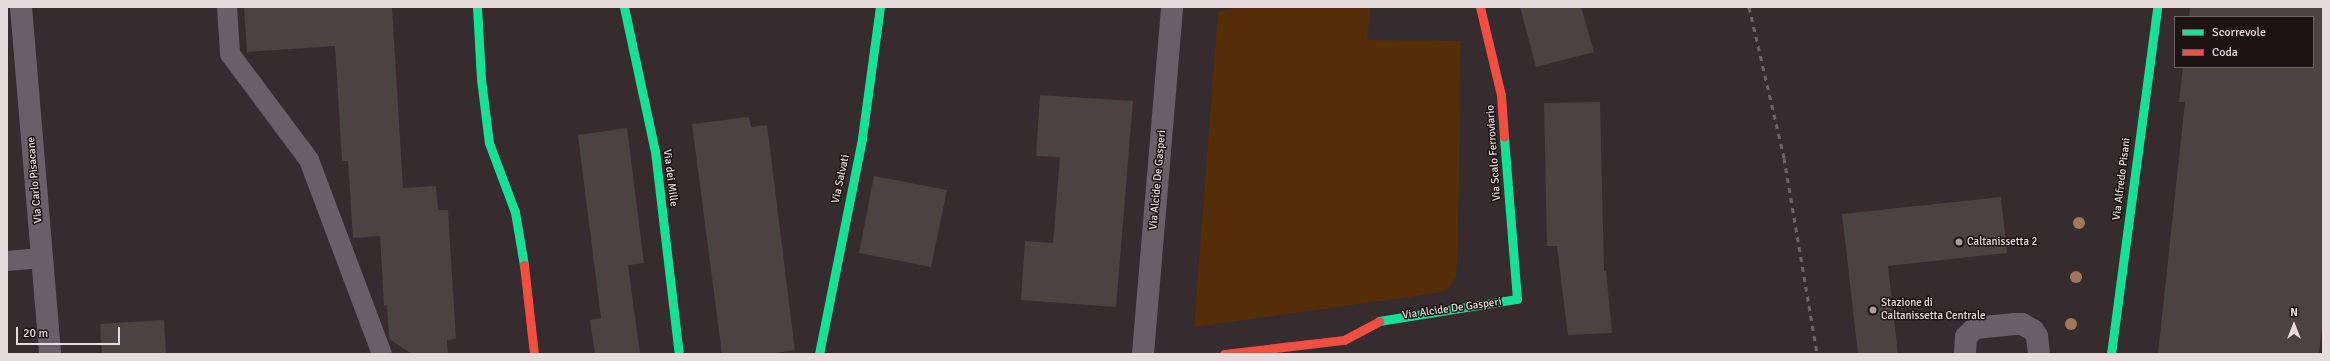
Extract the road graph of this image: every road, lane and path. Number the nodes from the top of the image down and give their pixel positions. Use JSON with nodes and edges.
{"nodes":[{"id":1,"x":20,"y":7,"type":"edge"},
{"id":2,"x":227,"y":7,"type":"edge"},
{"id":3,"x":477,"y":7,"type":"edge"},
{"id":4,"x":624,"y":7,"type":"edge"},
{"id":5,"x":880,"y":7,"type":"edge"},
{"id":6,"x":1172,"y":7,"type":"edge"},
{"id":7,"x":1480,"y":7,"type":"edge"},
{"id":8,"x":2157,"y":7,"type":"edge"},
{"id":9,"x":42,"y":258,"type":"junction"},
{"id":10,"x":7,"y":260,"type":"edge"},
{"id":11,"x":1517,"y":299,"type":"joint"},
{"id":12,"x":1962,"y":350,"type":"edge"},
{"id":13,"x":50,"y":354,"type":"edge"},
{"id":14,"x":382,"y":354,"type":"edge"},
{"id":15,"x":534,"y":354,"type":"edge"},
{"id":16,"x":679,"y":354,"type":"edge"},
{"id":17,"x":818,"y":354,"type":"edge"},
{"id":18,"x":1143,"y":354,"type":"edge"},
{"id":19,"x":1224,"y":354,"type":"edge"},
{"id":20,"x":2039,"y":354,"type":"edge"},
{"id":21,"x":2111,"y":354,"type":"edge"}],
"edges":[{"from":1,"to":9,"type":"street","name":"Via Carlo Pisacane"},
{"from":2,"to":14,"type":"lane"},
{"from":3,"to":15,"type":"street"},
{"from":4,"to":16,"type":"street","name":"Via dei Mille"},
{"from":5,"to":17,"type":"street","name":"Via Salvati"},
{"from":6,"to":18,"type":"street","name":"Via Alcide De Gasperi"},
{"from":7,"to":11,"type":"street","name":"Via Scalo Ferroviario"},
{"from":8,"to":21,"type":"street","name":"Via Alfredo Pisani"},
{"from":9,"to":10,"type":"lane"},
{"from":9,"to":13,"type":"street","name":"Via Carlo Pisacane"},
{"from":11,"to":19,"type":"street","name":"Via Alcide De Gasperi"},
{"from":12,"to":20,"type":"street"}]}
